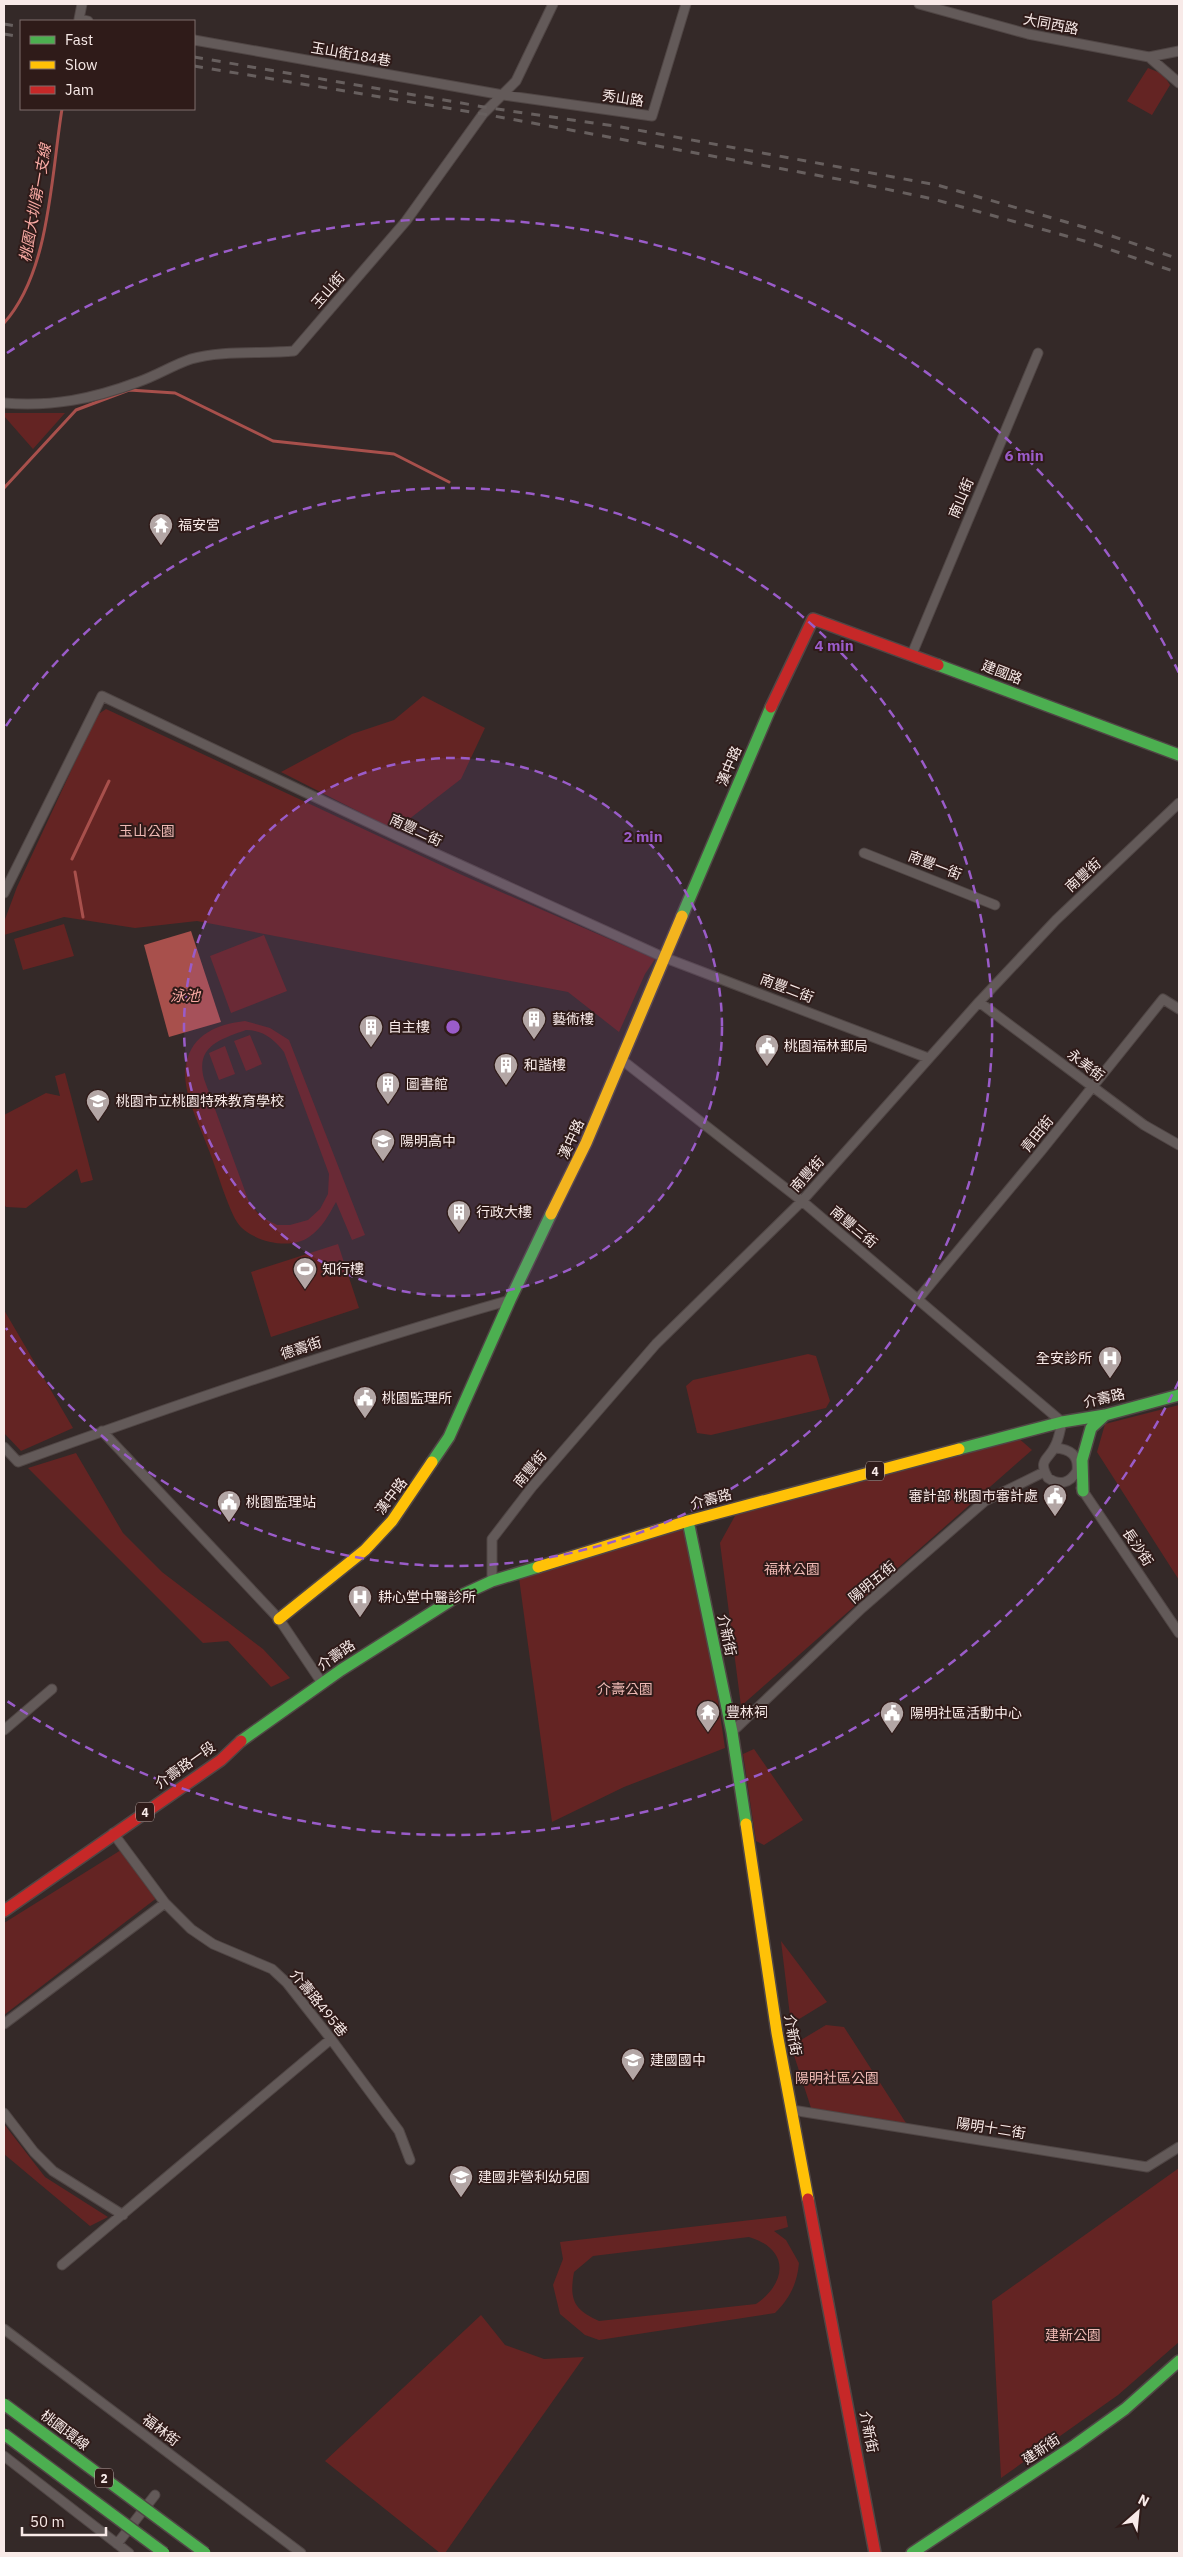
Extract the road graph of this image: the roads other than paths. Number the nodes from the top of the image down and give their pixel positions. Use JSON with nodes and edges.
{"nodes":[{"id":1,"x":82,"y":4,"type":"edge"},
{"id":2,"x":553,"y":4,"type":"edge"},
{"id":3,"x":686,"y":4,"type":"edge"},
{"id":4,"x":919,"y":4,"type":"edge"},
{"id":5,"x":84,"y":20,"type":"edge"},
{"id":6,"x":195,"y":40,"type":"edge"},
{"id":7,"x":1179,"y":51,"type":"edge"},
{"id":8,"x":1149,"y":57,"type":"junction"},
{"id":9,"x":1179,"y":83,"type":"edge"},
{"id":10,"x":503,"y":95,"type":"junction"},
{"id":11,"x":1038,"y":353,"type":"dead end"},
{"id":12,"x":4,"y":403,"type":"edge"},
{"id":13,"x":813,"y":619,"type":"joint"},
{"id":14,"x":912,"y":654,"type":"junction"},
{"id":15,"x":1179,"y":755,"type":"edge"},
{"id":16,"x":1179,"y":803,"type":"edge"},
{"id":17,"x":864,"y":853,"type":"dead end"},
{"id":18,"x":4,"y":893,"type":"edge"},
{"id":19,"x":995,"y":905,"type":"dead end"},
{"id":20,"x":663,"y":957,"type":"junction"},
{"id":21,"x":979,"y":1002,"type":"junction"},
{"id":22,"x":1179,"y":1009,"type":"edge"},
{"id":23,"x":928,"y":1058,"type":"junction"},
{"id":24,"x":622,"y":1060,"type":"junction"},
{"id":25,"x":1093,"y":1087,"type":"junction"},
{"id":26,"x":1179,"y":1145,"type":"edge"},
{"id":27,"x":802,"y":1201,"type":"junction"},
{"id":28,"x":510,"y":1300,"type":"junction"},
{"id":29,"x":918,"y":1300,"type":"junction"},
{"id":30,"x":1179,"y":1395,"type":"edge"},
{"id":31,"x":1105,"y":1415,"type":"junction"},
{"id":32,"x":1062,"y":1422,"type":"junction"},
{"id":33,"x":102,"y":1431,"type":"junction"},
{"id":34,"x":4,"y":1447,"type":"edge"},
{"id":35,"x":1055,"y":1448,"type":"junction"},
{"id":36,"x":1044,"y":1472,"type":"junction"},
{"id":37,"x":1074,"y":1478,"type":"junction"},
{"id":38,"x":1082,"y":1491,"type":"junction"},
{"id":39,"x":688,"y":1521,"type":"junction"},
{"id":40,"x":492,"y":1581,"type":"junction"},
{"id":41,"x":279,"y":1619,"type":"junction"},
{"id":42,"x":1179,"y":1633,"type":"edge"},
{"id":43,"x":322,"y":1683,"type":"junction"},
{"id":44,"x":52,"y":1689,"type":"dead end"},
{"id":45,"x":284,"y":1710,"type":"joint"},
{"id":46,"x":4,"y":1730,"type":"edge"},
{"id":47,"x":732,"y":1732,"type":"junction"},
{"id":48,"x":113,"y":1833,"type":"junction"},
{"id":49,"x":164,"y":1903,"type":"junction"},
{"id":50,"x":4,"y":1911,"type":"edge"},
{"id":51,"x":4,"y":2024,"type":"edge"},
{"id":52,"x":331,"y":2039,"type":"junction"},
{"id":53,"x":792,"y":2110,"type":"junction"},
{"id":54,"x":4,"y":2113,"type":"edge"},
{"id":55,"x":1179,"y":2147,"type":"edge"},
{"id":56,"x":410,"y":2160,"type":"dead end"},
{"id":57,"x":123,"y":2215,"type":"junction"},
{"id":58,"x":62,"y":2265,"type":"dead end"},
{"id":59,"x":4,"y":2329,"type":"edge"},
{"id":60,"x":1179,"y":2361,"type":"edge"},
{"id":61,"x":4,"y":2404,"type":"edge"},
{"id":62,"x":4,"y":2434,"type":"edge"},
{"id":63,"x":4,"y":2456,"type":"edge"},
{"id":64,"x":154,"y":2495,"type":"dead end"},
{"id":65,"x":117,"y":2544,"type":"junction"},
{"id":66,"x":129,"y":2553,"type":"edge"},
{"id":67,"x":164,"y":2553,"type":"edge"},
{"id":68,"x":205,"y":2553,"type":"edge"},
{"id":69,"x":301,"y":2553,"type":"edge"},
{"id":70,"x":875,"y":2553,"type":"edge"},
{"id":71,"x":912,"y":2553,"type":"edge"}],
"edges":[{"from":1,"to":5,"type":"street"},
{"from":2,"to":10,"type":"street","name":"玉山街"},
{"from":3,"to":10,"type":"street","name":"秀山路"},
{"from":4,"to":8,"type":"street","name":"大同西路"},
{"from":6,"to":10,"type":"street","name":"玉山街184巷"},
{"from":7,"to":8,"type":"street","name":"大同西路"},
{"from":8,"to":9,"type":"street"},
{"from":10,"to":12,"type":"street","name":"玉山街"},
{"from":11,"to":14,"type":"street","name":"南山街"},
{"from":13,"to":14,"type":"main road","name":"建國路"},
{"from":13,"to":20,"type":"main road","name":"漢中路"},
{"from":14,"to":15,"type":"main road","name":"建國路"},
{"from":16,"to":21,"type":"street","name":"南豐街"},
{"from":17,"to":19,"type":"street","name":"南豐一街"},
{"from":18,"to":20,"type":"street","name":"南豐二街"},
{"from":20,"to":23,"type":"street","name":"南豐二街"},
{"from":20,"to":24,"type":"main road","name":"漢中路"},
{"from":21,"to":23,"type":"street","name":"南豐街"},
{"from":21,"to":25,"type":"street","name":"永美街"},
{"from":22,"to":25,"type":"street","name":"青田街"},
{"from":23,"to":27,"type":"street","name":"南豐街"},
{"from":24,"to":27,"type":"street","name":"南豐三街"},
{"from":24,"to":28,"type":"main road","name":"漢中路"},
{"from":25,"to":26,"type":"street","name":"永美街"},
{"from":25,"to":29,"type":"street","name":"青田街"},
{"from":27,"to":29,"type":"street","name":"南豐三街"},
{"from":27,"to":40,"type":"street","name":"南豐街"},
{"from":28,"to":33,"type":"street","name":"德壽街"},
{"from":28,"to":41,"type":"main road","name":"漢中路"},
{"from":29,"to":32,"type":"street","name":"南豐三街"},
{"from":30,"to":31,"type":"main road","name":"介壽路","number":"4"},
{"from":31,"to":32,"type":"main road","name":"介壽路","number":"4"},
{"from":31,"to":38,"type":"main road"},
{"from":32,"to":35,"type":"street"},
{"from":32,"to":39,"type":"main road","name":"介壽路","number":"4"},
{"from":33,"to":34,"type":"street","name":"德壽街"},
{"from":33,"to":41,"type":"street"},
{"from":35,"to":36,"type":"street"},
{"from":35,"to":37,"type":"street"},
{"from":36,"to":37,"type":"street"},
{"from":36,"to":47,"type":"street","name":"陽明五街"},
{"from":37,"to":38,"type":"street","name":"長沙街"},
{"from":38,"to":42,"type":"street","name":"長沙街"},
{"from":39,"to":40,"type":"main road","name":"介壽路","number":"4"},
{"from":39,"to":47,"type":"main road","name":"介新街"},
{"from":40,"to":43,"type":"main road","name":"介壽路","number":"4"},
{"from":41,"to":43,"type":"street"},
{"from":43,"to":45,"type":"main road","name":"介壽路","number":"4"},
{"from":44,"to":46,"type":"street"},
{"from":45,"to":48,"type":"main road","name":"介壽路一段","number":"4"},
{"from":47,"to":53,"type":"main road","name":"介新街"},
{"from":48,"to":49,"type":"street","name":"介壽路495巷"},
{"from":48,"to":50,"type":"main road","name":"介壽路一段","number":"4"},
{"from":49,"to":51,"type":"street"},
{"from":49,"to":52,"type":"street","name":"介壽路495巷"},
{"from":52,"to":56,"type":"street","name":"介壽路495巷"},
{"from":52,"to":57,"type":"street"},
{"from":53,"to":55,"type":"street","name":"陽明十二街"},
{"from":53,"to":70,"type":"main road","name":"介新街"},
{"from":54,"to":57,"type":"street"},
{"from":57,"to":58,"type":"street"},
{"from":59,"to":69,"type":"street","name":"福林街"},
{"from":60,"to":71,"type":"main road","name":"建新街"},
{"from":61,"to":68,"type":"main road","name":"桃園環線","number":"2","bridge":true},
{"from":62,"to":67,"type":"main road","number":"2","bridge":true},
{"from":63,"to":65,"type":"street"},
{"from":64,"to":65,"type":"street"},
{"from":65,"to":66,"type":"street"}]}
